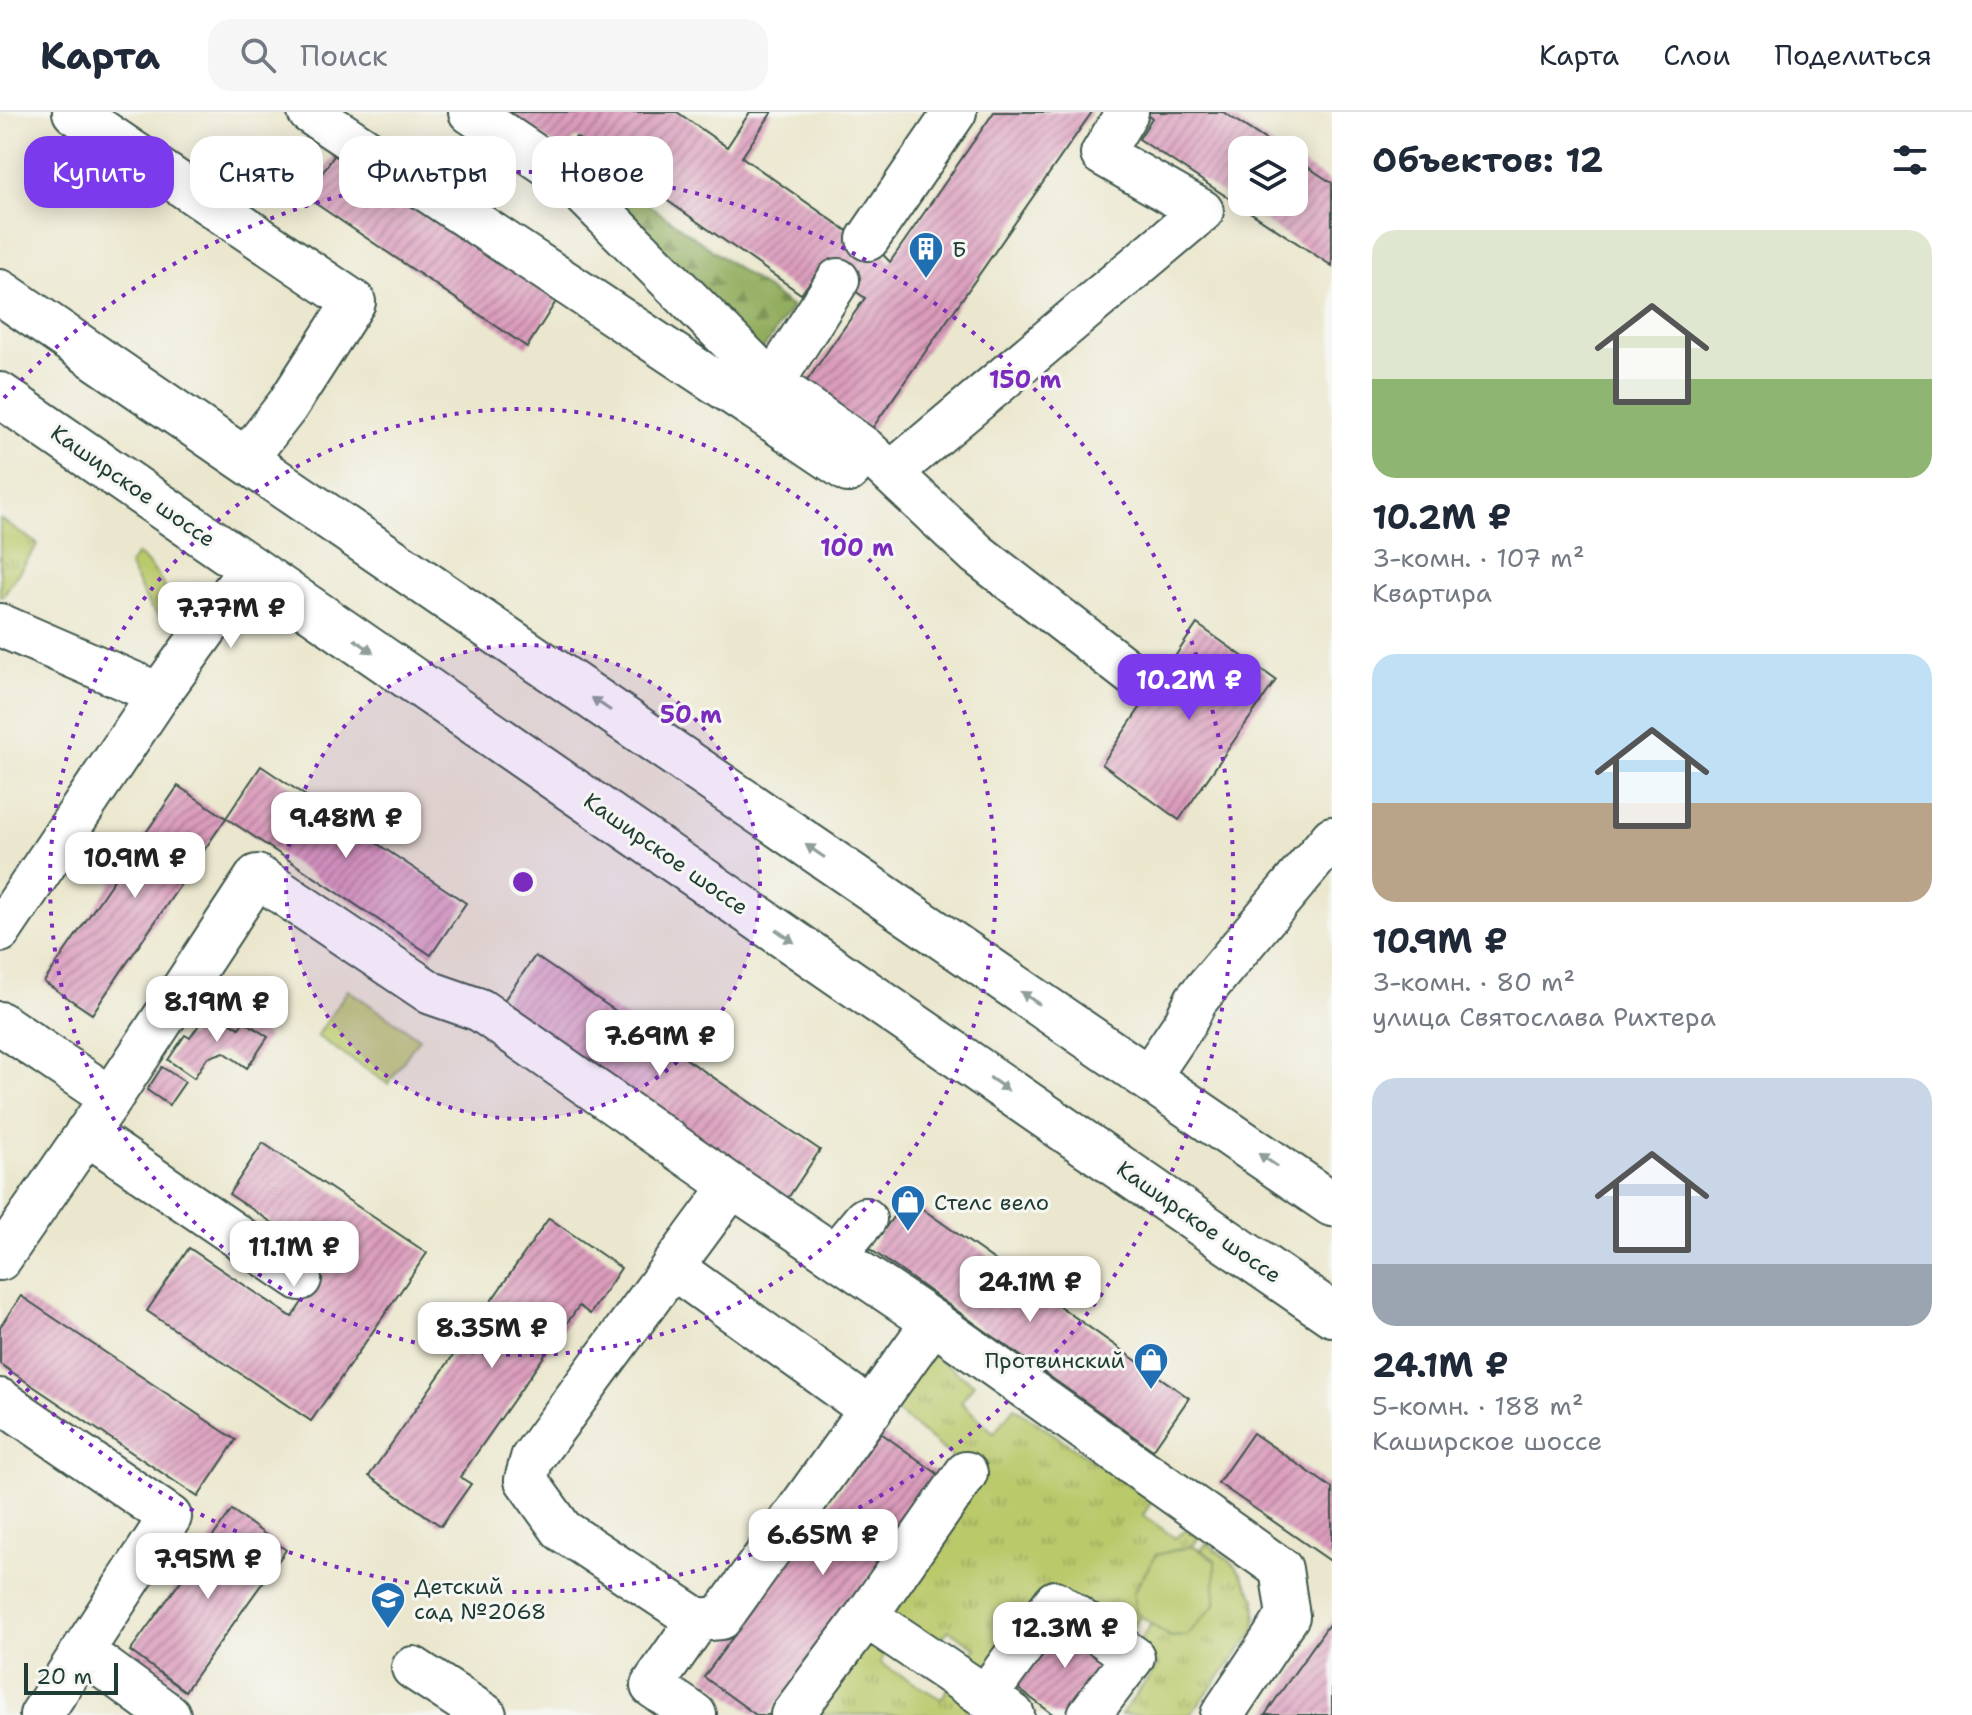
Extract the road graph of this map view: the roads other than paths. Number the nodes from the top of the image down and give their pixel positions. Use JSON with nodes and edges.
{"nodes":[{"id":1,"x":74,"y":112,"type":"edge"},
{"id":2,"x":309,"y":112,"type":"edge"},
{"id":3,"x":470,"y":112,"type":"edge"},
{"id":4,"x":955,"y":112,"type":"edge"},
{"id":5,"x":1127,"y":112,"type":"edge"},
{"id":6,"x":868,"y":239,"type":"dead end"},
{"id":7,"x":838,"y":280,"type":"dead end"},
{"id":8,"x":0,"y":292,"type":"edge"},
{"id":9,"x":0,"y":395,"type":"edge"},
{"id":10,"x":764,"y":396,"type":"junction"},
{"id":11,"x":245,"y":460,"type":"junction"},
{"id":12,"x":878,"y":461,"type":"junction"},
{"id":13,"x":251,"y":567,"type":"junction"},
{"id":14,"x":0,"y":625,"type":"edge"},
{"id":15,"x":1133,"y":675,"type":"dead end"},
{"id":16,"x":159,"y":694,"type":"junction"},
{"id":17,"x":1332,"y":838,"type":"edge"},
{"id":18,"x":0,"y":931,"type":"edge"},
{"id":19,"x":0,"y":1023,"type":"edge"},
{"id":20,"x":1148,"y":1078,"type":"junction"},
{"id":21,"x":111,"y":1098,"type":"junction"},
{"id":22,"x":86,"y":1133,"type":"junction"},
{"id":23,"x":732,"y":1186,"type":"junction"},
{"id":24,"x":1332,"y":1204,"type":"edge"},
{"id":25,"x":865,"y":1219,"type":"dead end"},
{"id":26,"x":835,"y":1255,"type":"junction"},
{"id":27,"x":0,"y":1259,"type":"edge"},
{"id":28,"x":672,"y":1267,"type":"junction"},
{"id":29,"x":300,"y":1279,"type":"dead end"},
{"id":30,"x":1332,"y":1314,"type":"edge"},
{"id":31,"x":933,"y":1322,"type":"junction"},
{"id":32,"x":0,"y":1400,"type":"edge"},
{"id":33,"x":871,"y":1410,"type":"junction"},
{"id":34,"x":966,"y":1473,"type":"dead end"},
{"id":35,"x":866,"y":1616,"type":"junction"},
{"id":36,"x":698,"y":1620,"type":"junction"},
{"id":37,"x":83,"y":1652,"type":"junction"},
{"id":38,"x":413,"y":1668,"type":"dead end"},
{"id":39,"x":999,"y":1706,"type":"edge"},
{"id":40,"x":41,"y":1715,"type":"edge"},
{"id":41,"x":169,"y":1715,"type":"edge"},
{"id":42,"x":485,"y":1715,"type":"edge"},
{"id":43,"x":695,"y":1715,"type":"edge"},
{"id":44,"x":792,"y":1715,"type":"edge"},
{"id":45,"x":1089,"y":1715,"type":"edge"},
{"id":46,"x":1222,"y":1715,"type":"edge"}],
"edges":[{"from":1,"to":11,"type":"street"},
{"from":2,"to":10,"type":"street"},
{"from":3,"to":10,"type":"street"},
{"from":4,"to":6,"type":"street"},
{"from":5,"to":12,"type":"street"},
{"from":7,"to":10,"type":"street"},
{"from":8,"to":11,"type":"main road"},
{"from":9,"to":13,"type":"main road","name":"Каширское шоссе"},
{"from":10,"to":12,"type":"street"},
{"from":20,"to":11,"type":"main road","one_way":true},
{"from":12,"to":15,"type":"street"},
{"from":13,"to":16,"type":"street"},
{"from":13,"to":30,"type":"main road","name":"Каширское шоссе","one_way":true},
{"from":14,"to":16,"type":"street"},
{"from":16,"to":18,"type":"street"},
{"from":17,"to":20,"type":"street"},
{"from":19,"to":21,"type":"street"},
{"from":24,"to":20,"type":"main road","one_way":true},
{"from":21,"to":22,"type":"street"},
{"from":21,"to":23,"type":"street"},
{"from":22,"to":27,"type":"street"},
{"from":22,"to":29,"type":"street"},
{"from":23,"to":26,"type":"street"},
{"from":23,"to":28,"type":"street"},
{"from":25,"to":26,"type":"street"},
{"from":26,"to":31,"type":"street"},
{"from":28,"to":33,"type":"street"},
{"from":28,"to":36,"type":"street"},
{"from":31,"to":33,"type":"street"},
{"from":31,"to":46,"type":"street"},
{"from":32,"to":37,"type":"street"},
{"from":33,"to":36,"type":"street"},
{"from":34,"to":35,"type":"street"},
{"from":35,"to":39,"type":"street"},
{"from":35,"to":44,"type":"street"},
{"from":36,"to":43,"type":"street"},
{"from":37,"to":40,"type":"street"},
{"from":37,"to":41,"type":"street"},
{"from":38,"to":42,"type":"street"},
{"from":39,"to":45,"type":"street"}]}
